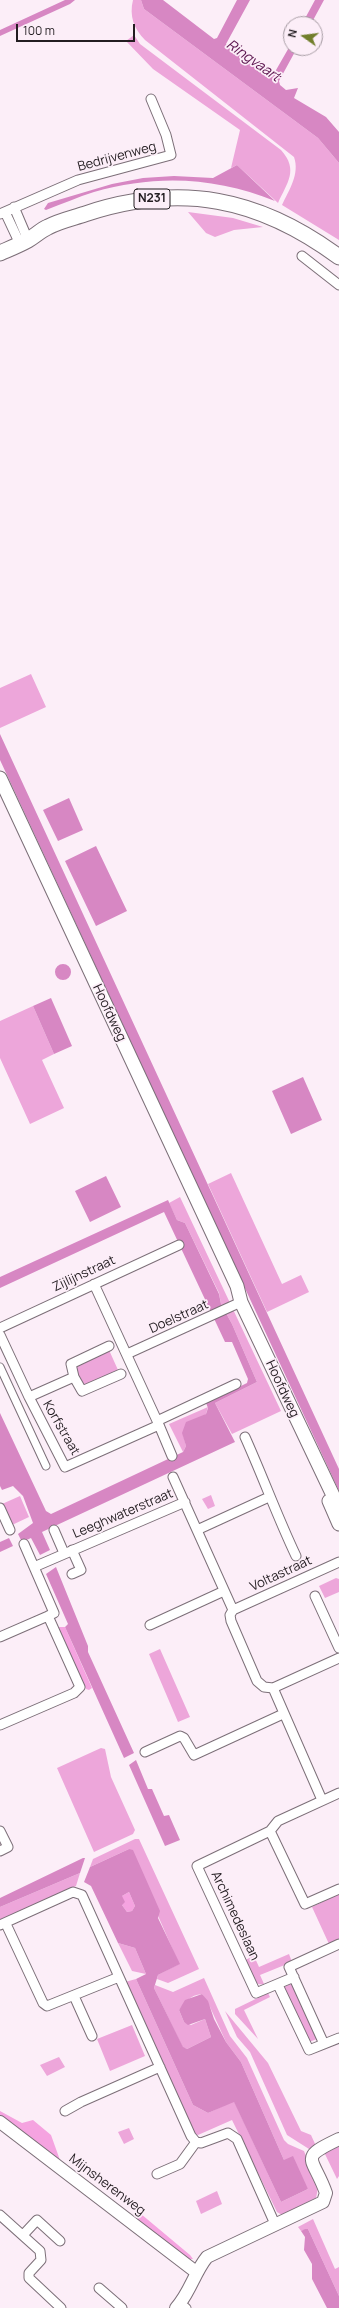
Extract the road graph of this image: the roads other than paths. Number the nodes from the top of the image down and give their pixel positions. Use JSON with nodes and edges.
{"nodes":[{"id":1,"x":151,"y":99,"type":"dead end"},
{"id":2,"x":14,"y":207,"type":"junction"},
{"id":3,"x":2,"y":213,"type":"edge"},
{"id":4,"x":24,"y":242,"type":"junction"},
{"id":5,"x":0,"y":253,"type":"edge"},
{"id":6,"x":302,"y":256,"type":"dead end"},
{"id":7,"x":339,"y":257,"type":"edge"},
{"id":8,"x":339,"y":285,"type":"edge"},
{"id":9,"x":0,"y":778,"type":"edge"},
{"id":10,"x":179,"y":1245,"type":"dead end"},
{"id":11,"x":94,"y":1284,"type":"junction"},
{"id":12,"x":241,"y":1302,"type":"junction"},
{"id":13,"x":0,"y":1328,"type":"edge"},
{"id":14,"x":0,"y":1335,"type":"edge"},
{"id":15,"x":109,"y":1346,"type":"dead end"},
{"id":16,"x":127,"y":1354,"type":"junction"},
{"id":17,"x":0,"y":1368,"type":"edge"},
{"id":18,"x":120,"y":1374,"type":"dead end"},
{"id":19,"x":74,"y":1377,"type":"junction"},
{"id":20,"x":236,"y":1384,"type":"dead end"},
{"id":21,"x":29,"y":1398,"type":"junction"},
{"id":22,"x":158,"y":1423,"type":"junction"},
{"id":23,"x":245,"y":1437,"type":"dead end"},
{"id":24,"x":172,"y":1456,"type":"dead end"},
{"id":25,"x":46,"y":1466,"type":"dead end"},
{"id":26,"x":322,"y":1476,"type":"junction"},
{"id":27,"x":174,"y":1477,"type":"dead end"},
{"id":28,"x":269,"y":1497,"type":"junction"},
{"id":29,"x":185,"y":1502,"type":"junction"},
{"id":30,"x":0,"y":1508,"type":"edge"},
{"id":31,"x":339,"y":1508,"type":"edge"},
{"id":32,"x":339,"y":1524,"type":"edge"},
{"id":33,"x":10,"y":1530,"type":"dead end"},
{"id":34,"x":54,"y":1530,"type":"dead end"},
{"id":35,"x":197,"y":1530,"type":"junction"},
{"id":36,"x":24,"y":1544,"type":"dead end"},
{"id":37,"x":68,"y":1552,"type":"junction"},
{"id":38,"x":296,"y":1556,"type":"dead end"},
{"id":39,"x":339,"y":1562,"type":"edge"},
{"id":40,"x":34,"y":1567,"type":"junction"},
{"id":41,"x":72,"y":1574,"type":"dead end"},
{"id":42,"x":224,"y":1591,"type":"junction"},
{"id":43,"x":315,"y":1596,"type":"dead end"},
{"id":44,"x":233,"y":1610,"type":"junction"},
{"id":45,"x":48,"y":1616,"type":"junction"},
{"id":46,"x":150,"y":1625,"type":"dead end"},
{"id":47,"x":0,"y":1637,"type":"edge"},
{"id":48,"x":339,"y":1648,"type":"edge"},
{"id":49,"x":339,"y":1658,"type":"edge"},
{"id":50,"x":273,"y":1688,"type":"junction"},
{"id":51,"x":283,"y":1714,"type":"junction"},
{"id":52,"x":0,"y":1725,"type":"edge"},
{"id":53,"x":145,"y":1752,"type":"dead end"},
{"id":54,"x":339,"y":1793,"type":"edge"},
{"id":55,"x":322,"y":1800,"type":"junction"},
{"id":56,"x":0,"y":1831,"type":"edge"},
{"id":57,"x":270,"y":1831,"type":"junction"},
{"id":58,"x":0,"y":1850,"type":"edge"},
{"id":59,"x":339,"y":1889,"type":"edge"},
{"id":60,"x":3,"y":1924,"type":"edge"},
{"id":61,"x":339,"y":1944,"type":"edge"},
{"id":62,"x":119,"y":1977,"type":"junction"},
{"id":63,"x":294,"y":1977,"type":"junction"},
{"id":64,"x":278,"y":1984,"type":"junction"},
{"id":65,"x":74,"y":1996,"type":"junction"},
{"id":66,"x":92,"y":2036,"type":"dead end"},
{"id":67,"x":339,"y":2038,"type":"edge"},
{"id":68,"x":324,"y":2044,"type":"junction"},
{"id":69,"x":160,"y":2067,"type":"junction"},
{"id":70,"x":66,"y":2111,"type":"dead end"},
{"id":71,"x":0,"y":2122,"type":"edge"},
{"id":72,"x":339,"y":2138,"type":"edge"},
{"id":73,"x":196,"y":2142,"type":"junction"},
{"id":74,"x":157,"y":2174,"type":"dead end"},
{"id":75,"x":0,"y":2215,"type":"edge"},
{"id":76,"x":275,"y":2224,"type":"junction"},
{"id":77,"x":23,"y":2235,"type":"junction"},
{"id":78,"x":60,"y":2241,"type":"dead end"},
{"id":79,"x":196,"y":2272,"type":"junction"},
{"id":80,"x":99,"y":2288,"type":"dead end"},
{"id":81,"x":61,"y":2308,"type":"edge"},
{"id":82,"x":122,"y":2308,"type":"edge"},
{"id":83,"x":183,"y":2308,"type":"edge"}],
"edges":[{"from":1,"to":2,"type":"street","name":"Bedrijvenweg"},
{"from":2,"to":3,"type":"street","name":"Bedrijvenweg"},
{"from":2,"to":4,"type":"street"},
{"from":3,"to":4,"type":"street","name":"Bedrijvenweg"},
{"from":4,"to":5,"type":"main road","number":"N231"},
{"from":4,"to":7,"type":"main road","number":"N231"},
{"from":6,"to":8,"type":"street"},
{"from":9,"to":12,"type":"main road","name":"Hoofdweg"},
{"from":10,"to":11,"type":"street","name":"Zijlijnstraat"},
{"from":11,"to":13,"type":"street","name":"Zijlijnstraat"},
{"from":11,"to":16,"type":"street"},
{"from":12,"to":16,"type":"street","name":"Doelstraat"},
{"from":12,"to":26,"type":"main road","name":"Hoofdweg"},
{"from":14,"to":21,"type":"street","name":"Korfstraat"},
{"from":15,"to":19,"type":"street"},
{"from":16,"to":22,"type":"street"},
{"from":17,"to":25,"type":"street"},
{"from":18,"to":19,"type":"street"},
{"from":19,"to":21,"type":"street"},
{"from":20,"to":22,"type":"street","name":"Korfstraat"},
{"from":21,"to":22,"type":"street","name":"Korfstraat"},
{"from":22,"to":24,"type":"street"},
{"from":23,"to":28,"type":"street"},
{"from":26,"to":31,"type":"main road","name":"Hoofdweg"},
{"from":26,"to":32,"type":"main road","name":"Hoofdweg"},
{"from":27,"to":29,"type":"street","name":"Leeghwaterstraat"},
{"from":28,"to":35,"type":"street"},
{"from":28,"to":38,"type":"street"},
{"from":29,"to":35,"type":"street","name":"Leeghwaterstraat"},
{"from":29,"to":37,"type":"street","name":"Leeghwaterstraat"},
{"from":30,"to":33,"type":"street"},
{"from":34,"to":37,"type":"street","name":"Leeghwaterstraat"},
{"from":35,"to":42,"type":"street","name":"Leeghwaterstraat"},
{"from":36,"to":40,"type":"street"},
{"from":37,"to":40,"type":"street","name":"Leeghwaterstraat"},
{"from":37,"to":41,"type":"street","name":"Leeghwaterstraat"},
{"from":39,"to":44,"type":"street","name":"Voltastraat"},
{"from":40,"to":45,"type":"street"},
{"from":42,"to":44,"type":"street","name":"Leeghwaterstraat"},
{"from":42,"to":46,"type":"street"},
{"from":43,"to":48,"type":"street"},
{"from":44,"to":50,"type":"street","name":"Leeghwaterstraat"},
{"from":45,"to":47,"type":"street"},
{"from":45,"to":52,"type":"street"},
{"from":49,"to":50,"type":"street"},
{"from":50,"to":51,"type":"street"},
{"from":51,"to":53,"type":"street"},
{"from":51,"to":55,"type":"street"},
{"from":54,"to":55,"type":"street"},
{"from":55,"to":57,"type":"street"},
{"from":56,"to":58,"type":"street"},
{"from":57,"to":59,"type":"street"},
{"from":57,"to":64,"type":"street","name":"Archimedeslaan"},
{"from":60,"to":62,"type":"street"},
{"from":60,"to":65,"type":"street"},
{"from":61,"to":63,"type":"street"},
{"from":62,"to":65,"type":"street"},
{"from":62,"to":69,"type":"street"},
{"from":63,"to":64,"type":"street","name":"Archimedeslaan"},
{"from":63,"to":68,"type":"street"},
{"from":64,"to":68,"type":"street"},
{"from":65,"to":66,"type":"street"},
{"from":67,"to":68,"type":"street"},
{"from":69,"to":70,"type":"street"},
{"from":69,"to":73,"type":"street"},
{"from":71,"to":79,"type":"street","name":"Mijnsherenweg"},
{"from":72,"to":76,"type":"street"},
{"from":73,"to":74,"type":"street"},
{"from":73,"to":76,"type":"street"},
{"from":75,"to":77,"type":"street"},
{"from":76,"to":79,"type":"street"},
{"from":77,"to":78,"type":"street"},
{"from":77,"to":81,"type":"street"},
{"from":79,"to":83,"type":"street"},
{"from":80,"to":82,"type":"street"}]}
